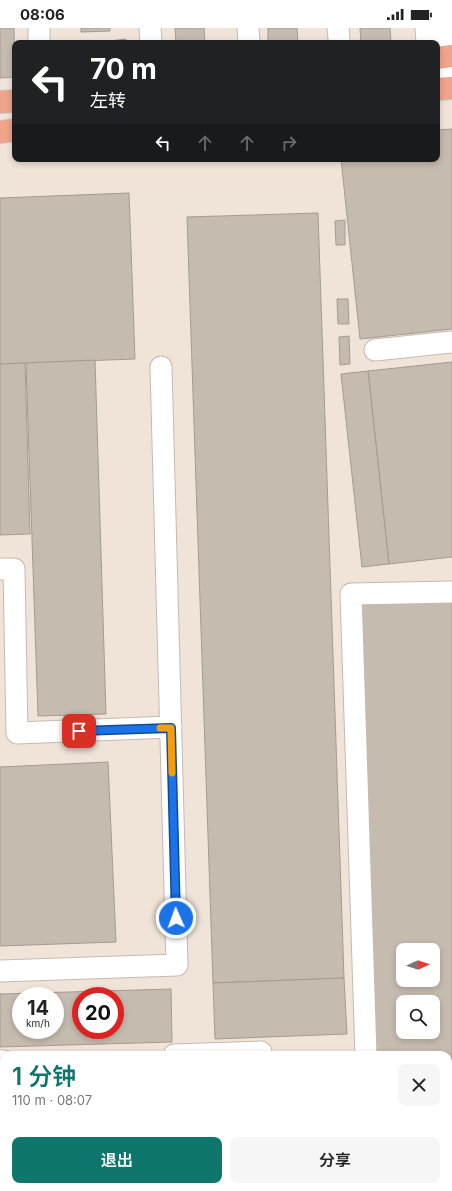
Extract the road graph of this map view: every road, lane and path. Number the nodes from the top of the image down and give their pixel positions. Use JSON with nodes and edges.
{"nodes":[{"id":1,"x":39,"y":28,"type":"edge"},
{"id":2,"x":150,"y":28,"type":"edge"},
{"id":3,"x":248,"y":28,"type":"edge"},
{"id":4,"x":426,"y":28,"type":"edge"},
{"id":5,"x":444,"y":28,"type":"edge"},
{"id":6,"x":39,"y":40,"type":"edge"},
{"id":7,"x":151,"y":40,"type":"edge"},
{"id":8,"x":249,"y":40,"type":"edge"},
{"id":9,"x":427,"y":40,"type":"edge"},
{"id":10,"x":445,"y":57,"type":"edge"},
{"id":11,"x":445,"y":88,"type":"edge"},
{"id":12,"x":12,"y":100,"type":"edge"},
{"id":13,"x":0,"y":102,"type":"edge"},
{"id":14,"x":12,"y":130,"type":"edge"},
{"id":15,"x":0,"y":132,"type":"edge"},
{"id":16,"x":452,"y":342,"type":"edge"},
{"id":17,"x":375,"y":350,"type":"dead end"},
{"id":18,"x":161,"y":367,"type":"dead end"},
{"id":19,"x":0,"y":569,"type":"edge"},
{"id":20,"x":452,"y":592,"type":"edge"},
{"id":21,"x":171,"y":728,"type":"junction"},
{"id":22,"x":0,"y":971,"type":"edge"},
{"id":23,"x":366,"y":1051,"type":"edge"}],
"edges":[{"from":1,"to":6,"type":"street"},
{"from":2,"to":7,"type":"street"},
{"from":3,"to":8,"type":"street"},
{"from":4,"to":9,"type":"street"},
{"from":5,"to":10,"type":"street"},
{"from":10,"to":11,"type":"street"},
{"from":12,"to":13,"type":"main road"},
{"from":14,"to":15,"type":"main road"},
{"from":16,"to":17,"type":"street"},
{"from":18,"to":21,"type":"street"},
{"from":19,"to":21,"type":"street"},
{"from":20,"to":23,"type":"street"},
{"from":21,"to":22,"type":"street"}]}
